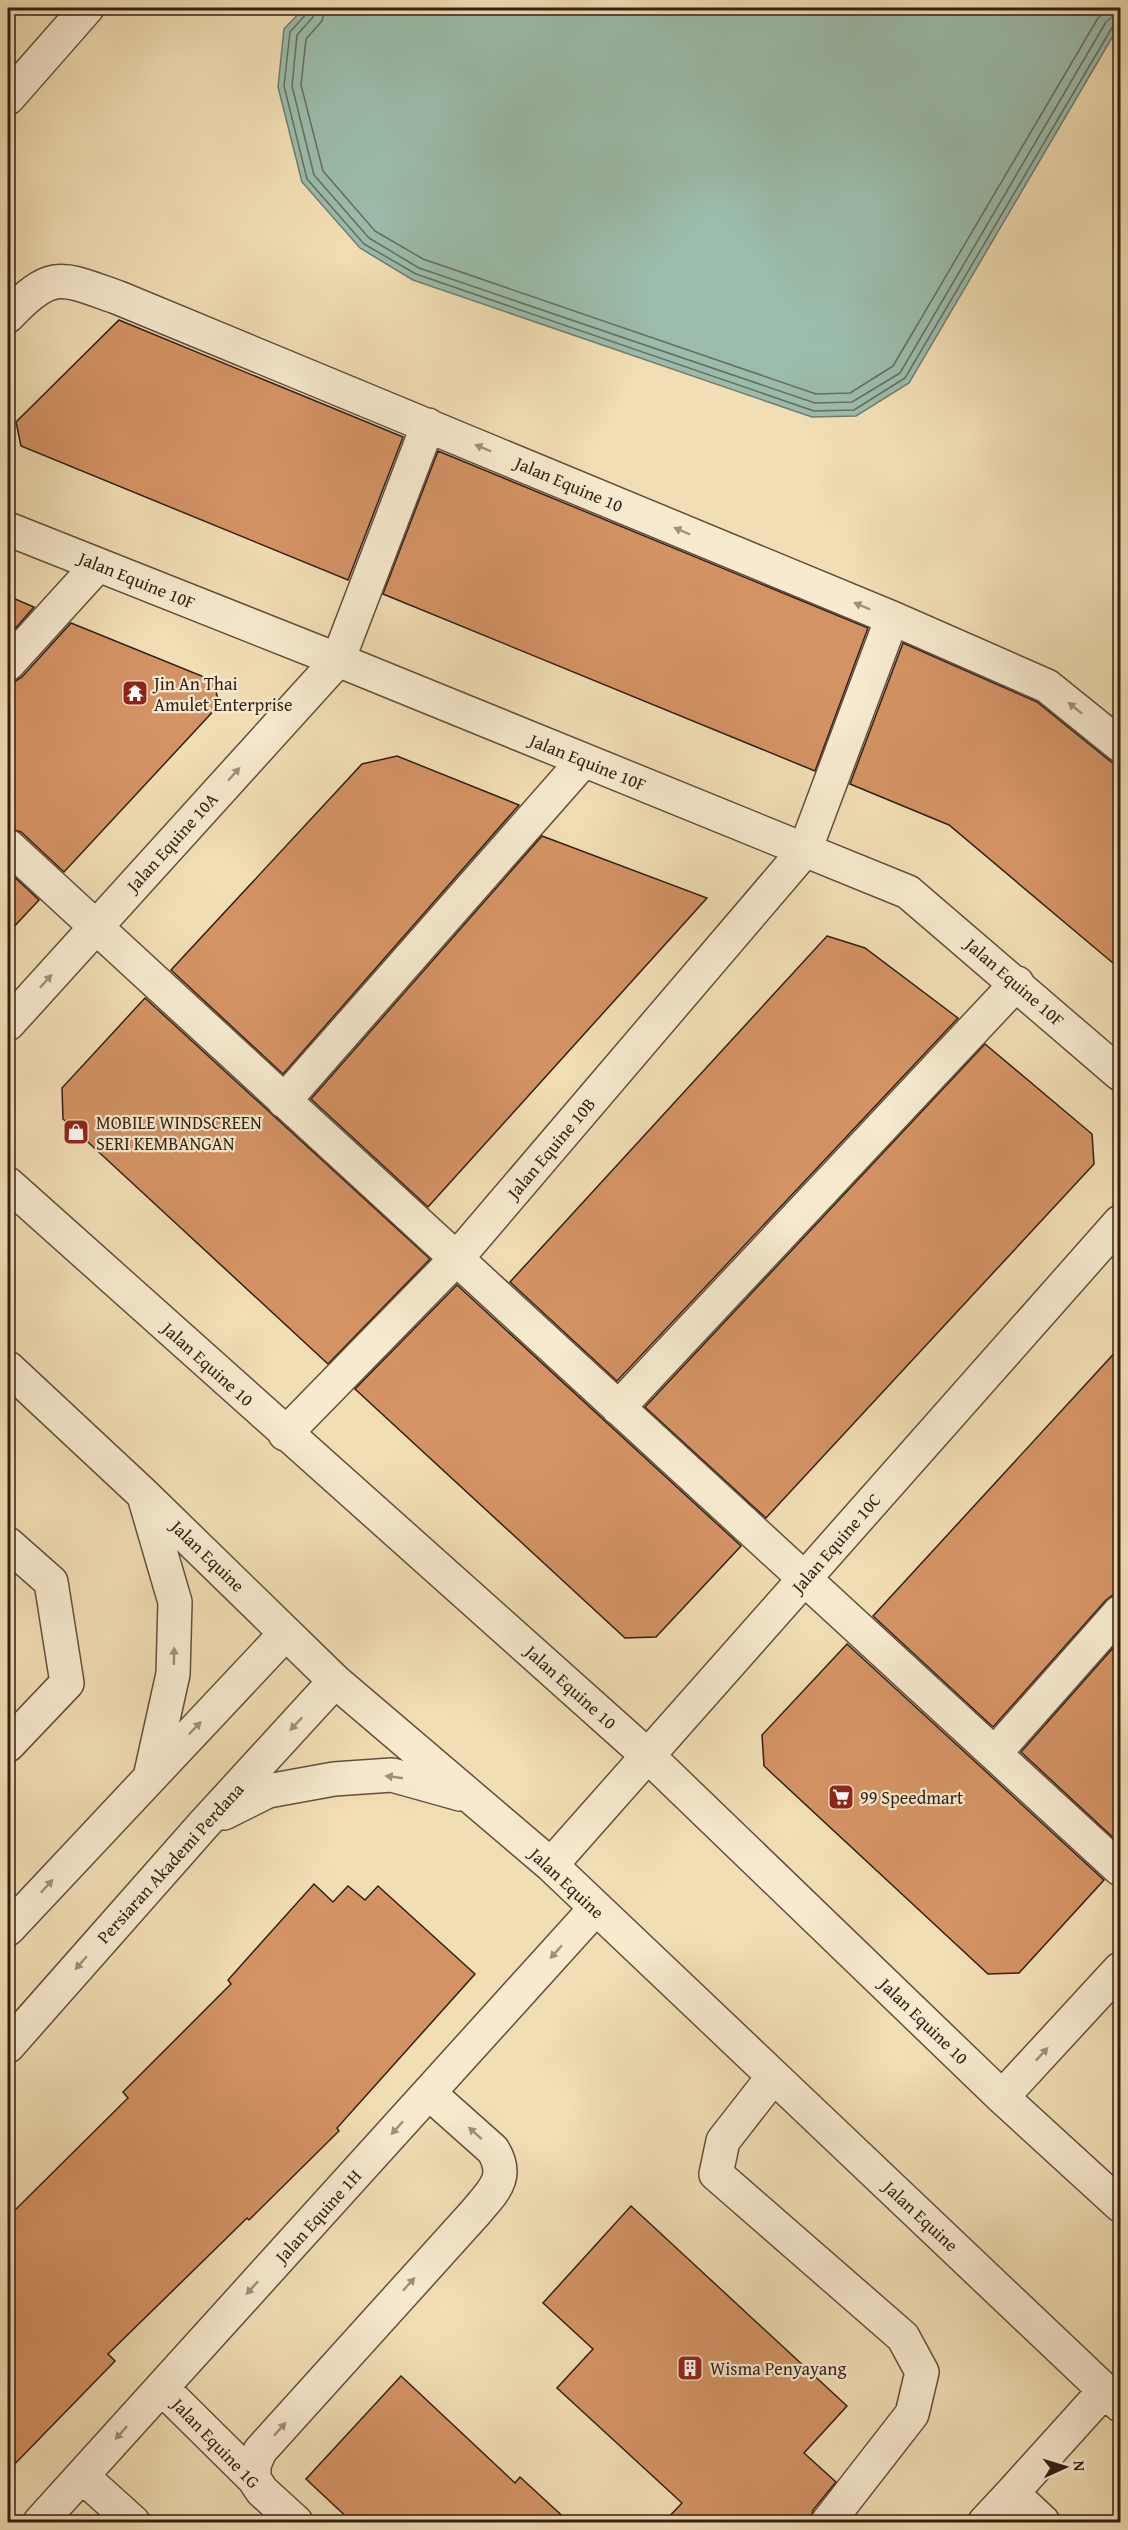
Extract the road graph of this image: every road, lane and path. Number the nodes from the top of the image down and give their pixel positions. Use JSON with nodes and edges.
{"nodes":[{"id":1,"x":87,"y":8,"type":"edge"},
{"id":2,"x":8,"y":98,"type":"edge"},
{"id":3,"x":8,"y":316,"type":"edge"},
{"id":4,"x":428,"y":425,"type":"junction"},
{"id":5,"x":8,"y":529,"type":"edge"},
{"id":6,"x":98,"y":565,"type":"junction"},
{"id":7,"x":892,"y":618,"type":"junction"},
{"id":8,"x":338,"y":660,"type":"junction"},
{"id":9,"x":8,"y":664,"type":"edge"},
{"id":10,"x":1120,"y":744,"type":"edge"},
{"id":11,"x":584,"y":760,"type":"junction"},
{"id":12,"x":8,"y":846,"type":"edge"},
{"id":13,"x":805,"y":850,"type":"junction"},
{"id":14,"x":95,"y":926,"type":"junction"},
{"id":15,"x":1017,"y":983,"type":"junction"},
{"id":16,"x":8,"y":1024,"type":"edge"},
{"id":17,"x":1120,"y":1074,"type":"edge"},
{"id":18,"x":285,"y":1101,"type":"junction"},
{"id":19,"x":8,"y":1184,"type":"edge"},
{"id":20,"x":1120,"y":1222,"type":"edge"},
{"id":21,"x":456,"y":1259,"type":"junction"},
{"id":22,"x":8,"y":1368,"type":"edge"},
{"id":23,"x":618,"y":1408,"type":"junction"},
{"id":24,"x":285,"y":1434,"type":"junction"},
{"id":25,"x":143,"y":1494,"type":"junction"},
{"id":26,"x":14,"y":1556,"type":"edge"},
{"id":27,"x":805,"y":1579,"type":"junction"},
{"id":28,"x":1120,"y":1612,"type":"edge"},
{"id":29,"x":286,"y":1633,"type":"junction"},
{"id":30,"x":335,"y":1681,"type":"junction"},
{"id":31,"x":8,"y":1745,"type":"edge"},
{"id":32,"x":995,"y":1753,"type":"junction"},
{"id":33,"x":648,"y":1756,"type":"junction"},
{"id":34,"x":150,"y":1775,"type":"junction"},
{"id":35,"x":471,"y":1797,"type":"junction"},
{"id":36,"x":204,"y":1824,"type":"junction"},
{"id":37,"x":551,"y":1865,"type":"junction"},
{"id":38,"x":1120,"y":1869,"type":"edge"},
{"id":39,"x":596,"y":1909,"type":"junction"},
{"id":40,"x":8,"y":1929,"type":"edge"},
{"id":41,"x":1120,"y":1969,"type":"edge"},
{"id":42,"x":8,"y":2046,"type":"edge"},
{"id":43,"x":773,"y":2077,"type":"junction"},
{"id":44,"x":429,"y":2093,"type":"junction"},
{"id":45,"x":1002,"y":2097,"type":"junction"},
{"id":46,"x":1120,"y":2205,"type":"edge"},
{"id":47,"x":162,"y":2388,"type":"junction"},
{"id":48,"x":1113,"y":2397,"type":"edge"},
{"id":49,"x":82,"y":2476,"type":"junction"},
{"id":50,"x":254,"y":2479,"type":"junction"},
{"id":51,"x":1012,"y":2493,"type":"junction"},
{"id":52,"x":40,"y":2523,"type":"edge"},
{"id":53,"x":133,"y":2523,"type":"edge"},
{"id":54,"x":296,"y":2523,"type":"edge"},
{"id":55,"x":828,"y":2523,"type":"edge"},
{"id":56,"x":985,"y":2523,"type":"edge"},
{"id":57,"x":1043,"y":2523,"type":"edge"}],
"edges":[{"from":1,"to":2,"type":"street"},
{"from":3,"to":4,"type":"street","name":"Jalan Equine 10"},
{"from":7,"to":4,"type":"street","name":"Jalan Equine 10","one_way":true},
{"from":4,"to":8,"type":"street"},
{"from":5,"to":6,"type":"street","name":"Jalan Equine 10F"},
{"from":6,"to":8,"type":"street","name":"Jalan Equine 10F"},
{"from":6,"to":9,"type":"street"},
{"from":10,"to":7,"type":"street","name":"Jalan Equine 10","one_way":true},
{"from":7,"to":13,"type":"street","name":"Jalan Equine 10B"},
{"from":8,"to":11,"type":"street","name":"Jalan Equine 10F"},
{"from":14,"to":8,"type":"street","name":"Jalan Equine 10A","one_way":true},
{"from":11,"to":13,"type":"street","name":"Jalan Equine 10F"},
{"from":11,"to":18,"type":"street"},
{"from":12,"to":14,"type":"street"},
{"from":13,"to":15,"type":"street","name":"Jalan Equine 10F"},
{"from":13,"to":21,"type":"street","name":"Jalan Equine 10B"},
{"from":16,"to":14,"type":"street","name":"Jalan Equine 10A","one_way":true},
{"from":14,"to":18,"type":"street"},
{"from":15,"to":17,"type":"street","name":"Jalan Equine 10F"},
{"from":15,"to":23,"type":"street"},
{"from":18,"to":21,"type":"street"},
{"from":19,"to":24,"type":"street","name":"Jalan Equine 10"},
{"from":20,"to":27,"type":"street","name":"Jalan Equine 10C"},
{"from":21,"to":23,"type":"street"},
{"from":21,"to":24,"type":"street","name":"Jalan Equine 10B"},
{"from":22,"to":25,"type":"street","name":"Jalan Equine"},
{"from":23,"to":27,"type":"street"},
{"from":24,"to":33,"type":"street","name":"Jalan Equine 10"},
{"from":25,"to":29,"type":"street","name":"Jalan Equine"},
{"from":34,"to":25,"type":"street","one_way":true},
{"from":26,"to":31,"type":"street"},
{"from":27,"to":32,"type":"street"},
{"from":27,"to":33,"type":"street","name":"Jalan Equine 10C"},
{"from":28,"to":32,"type":"street"},
{"from":29,"to":30,"type":"street","name":"Jalan Equine"},
{"from":34,"to":29,"type":"street","one_way":true},
{"from":30,"to":35,"type":"street","name":"Jalan Equine"},
{"from":30,"to":36,"type":"street","name":"Persiaran Akademi Perdana","one_way":true},
{"from":32,"to":38,"type":"street"},
{"from":33,"to":37,"type":"street","name":"Jalan Equine 10C"},
{"from":33,"to":45,"type":"street","name":"Jalan Equine 10"},
{"from":40,"to":34,"type":"street","one_way":true},
{"from":35,"to":36,"type":"street","one_way":true},
{"from":35,"to":37,"type":"street","name":"Jalan Equine"},
{"from":36,"to":42,"type":"street","name":"Persiaran Akademi Perdana","one_way":true},
{"from":37,"to":39,"type":"street","name":"Jalan Equine"},
{"from":39,"to":43,"type":"street","name":"Jalan Equine"},
{"from":39,"to":44,"type":"street","name":"Jalan Equine 1H","one_way":true},
{"from":45,"to":41,"type":"street","one_way":true},
{"from":43,"to":48,"type":"street","name":"Jalan Equine"},
{"from":43,"to":55,"type":"street"},
{"from":44,"to":47,"type":"street","name":"Jalan Equine 1H","one_way":true},
{"from":50,"to":44,"type":"street","one_way":true},
{"from":45,"to":46,"type":"street","name":"Jalan Equine 10"},
{"from":47,"to":49,"type":"street","name":"Jalan Equine 1H","one_way":true},
{"from":47,"to":50,"type":"street","name":"Jalan Equine 1G"},
{"from":48,"to":51,"type":"street"},
{"from":49,"to":52,"type":"street","name":"Jalan Equine 1H"},
{"from":49,"to":53,"type":"street"},
{"from":50,"to":54,"type":"street","name":"Jalan Equine 1G"},
{"from":51,"to":56,"type":"street"},
{"from":51,"to":57,"type":"street"}]}
